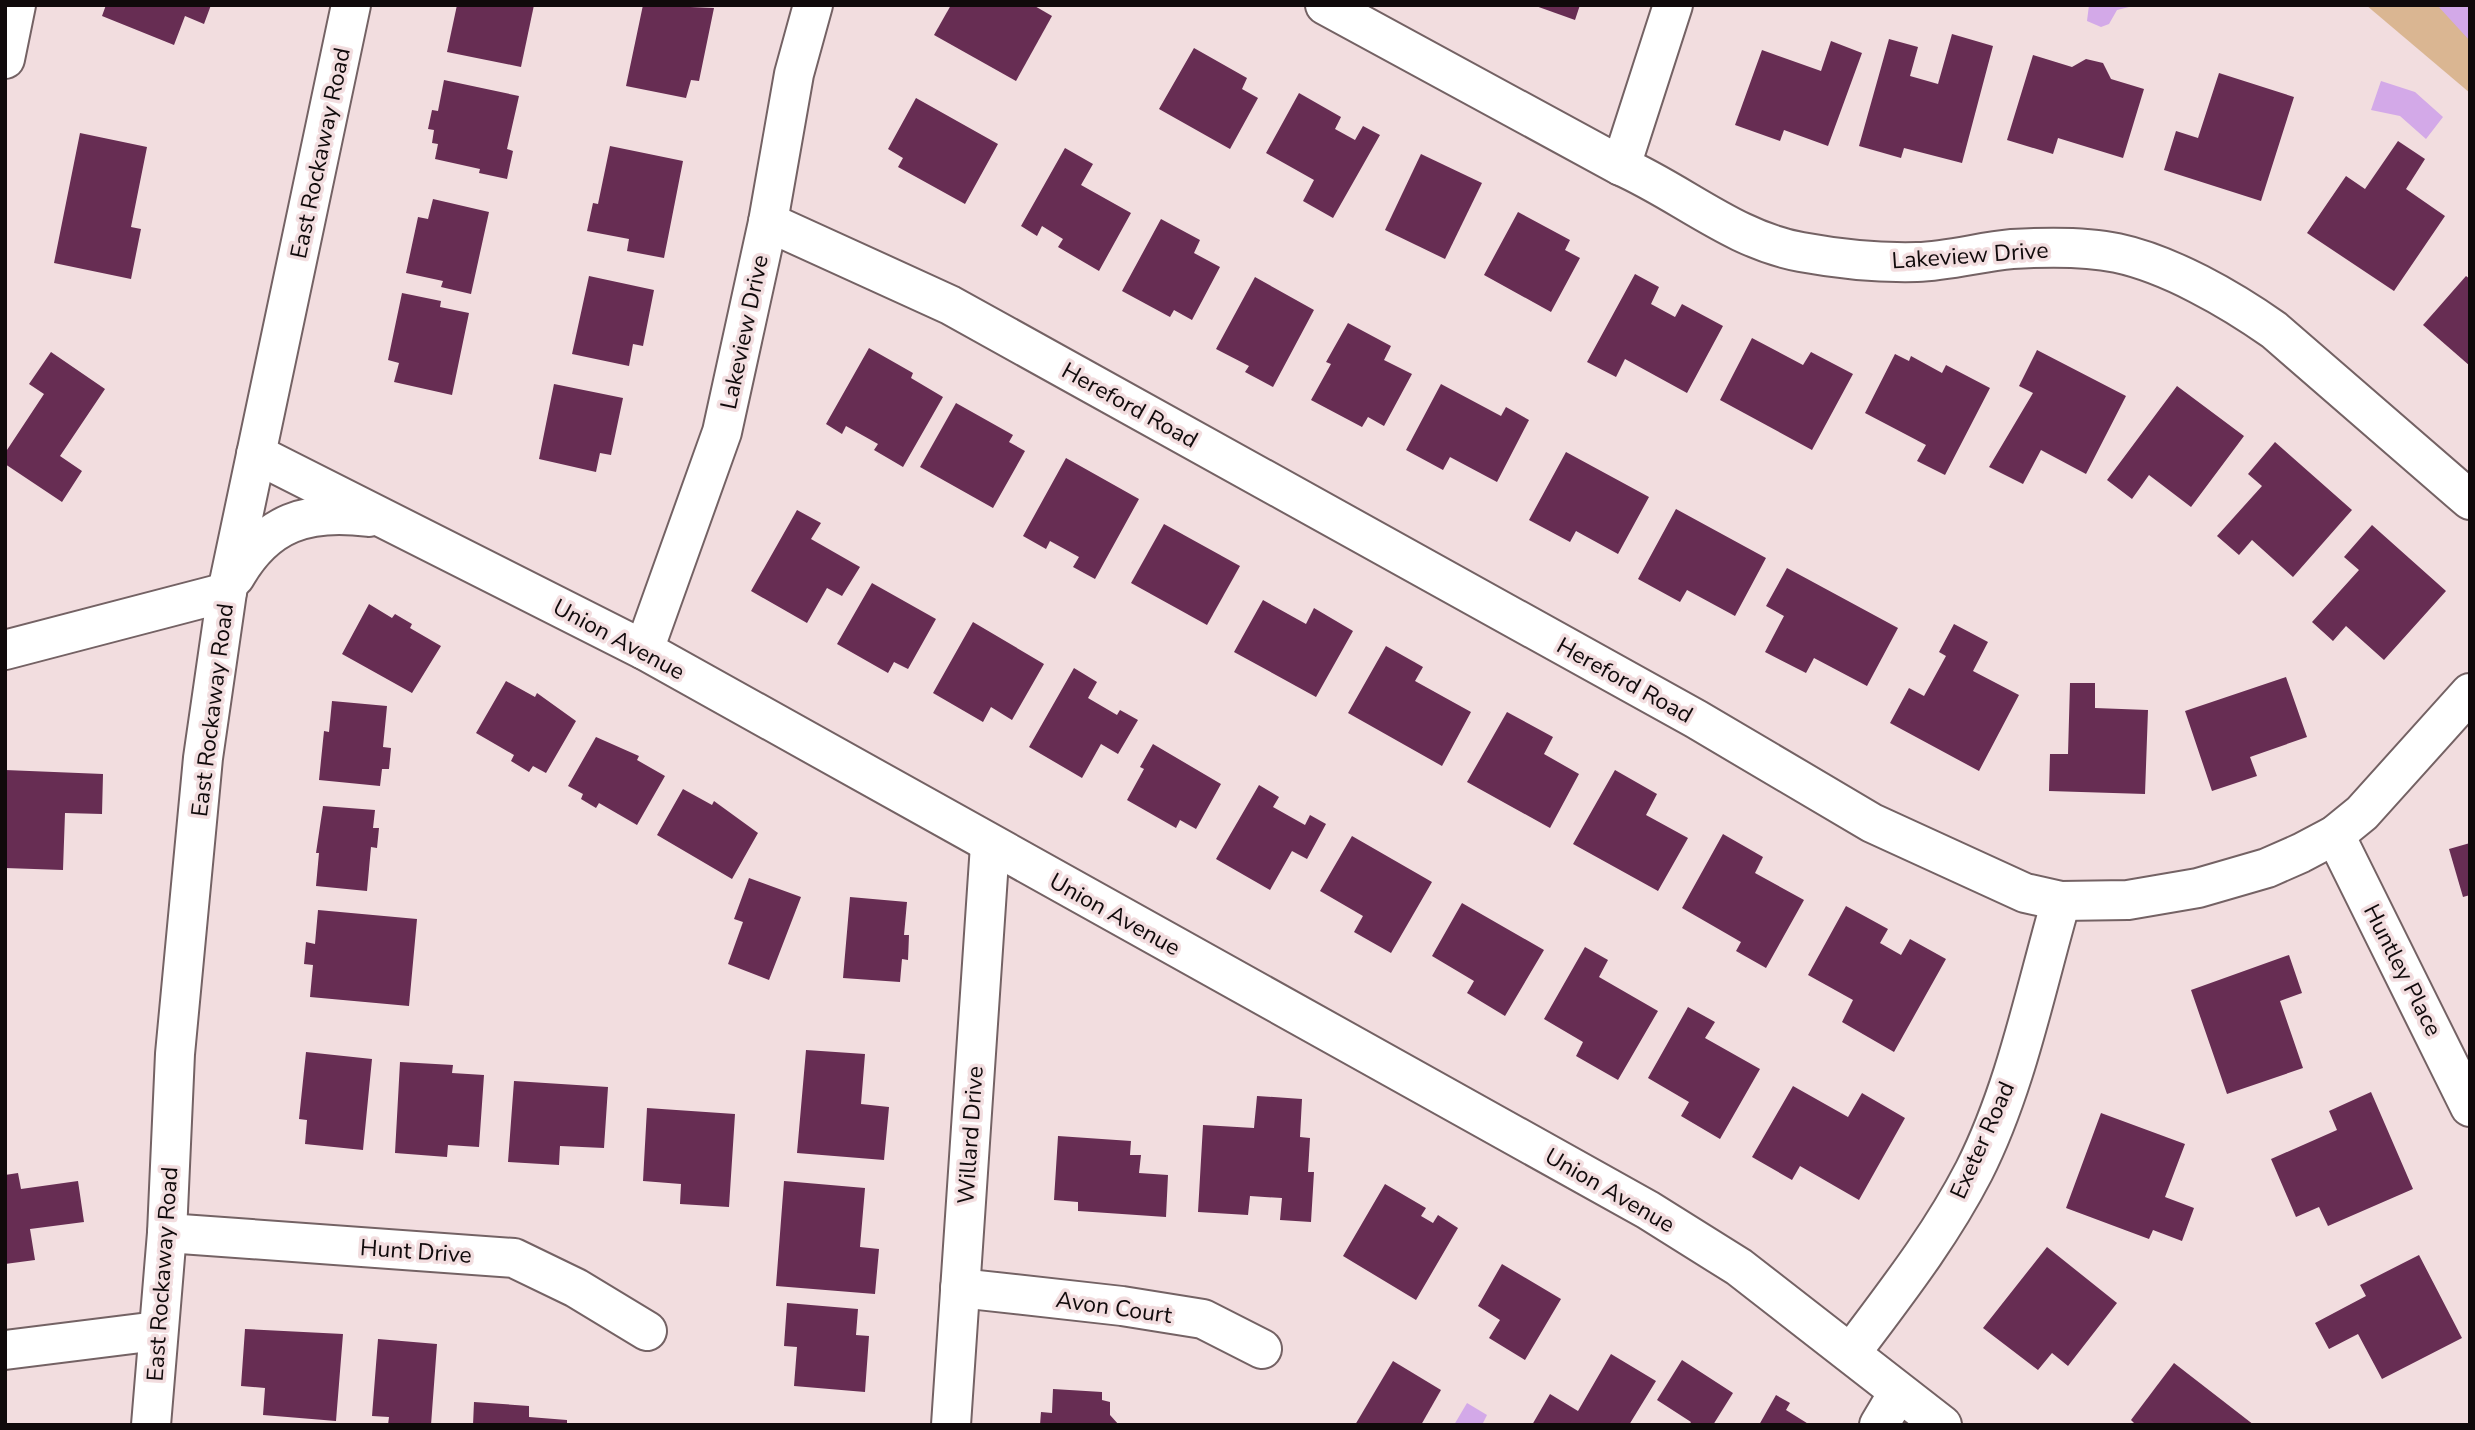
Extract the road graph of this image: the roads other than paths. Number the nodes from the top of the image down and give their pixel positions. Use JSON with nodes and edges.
{"nodes":[{"id":1,"x":16,"y":5,"type":"edge"},
{"id":2,"x":351,"y":5,"type":"edge"},
{"id":3,"x":813,"y":5,"type":"edge"},
{"id":4,"x":1325,"y":5,"type":"edge"},
{"id":5,"x":1673,"y":5,"type":"edge"},
{"id":6,"x":5,"y":59,"type":"edge"},
{"id":7,"x":1621,"y":166,"type":"junction"},
{"id":8,"x":768,"y":222,"type":"junction"},
{"id":9,"x":256,"y":454,"type":"junction"},
{"id":10,"x":2470,"y":500,"type":"edge"},
{"id":11,"x":387,"y":520,"type":"junction"},
{"id":12,"x":228,"y":592,"type":"junction"},
{"id":13,"x":5,"y":650,"type":"edge"},
{"id":14,"x":644,"y":650,"type":"junction"},
{"id":15,"x":2470,"y":693,"type":"edge"},
{"id":16,"x":2335,"y":835,"type":"junction"},
{"id":17,"x":990,"y":845,"type":"junction"},
{"id":18,"x":2061,"y":901,"type":"junction"},
{"id":19,"x":2470,"y":1107,"type":"edge"},
{"id":20,"x":167,"y":1233,"type":"junction"},
{"id":21,"x":960,"y":1288,"type":"junction"},
{"id":22,"x":157,"y":1331,"type":"junction"},
{"id":23,"x":647,"y":1331,"type":"dead end"},
{"id":24,"x":1262,"y":1349,"type":"dead end"},
{"id":25,"x":5,"y":1350,"type":"edge"},
{"id":26,"x":1851,"y":1353,"type":"junction"},
{"id":27,"x":1898,"y":1393,"type":"junction"},
{"id":28,"x":151,"y":1425,"type":"edge"},
{"id":29,"x":951,"y":1425,"type":"edge"},
{"id":30,"x":1879,"y":1425,"type":"edge"},
{"id":31,"x":1942,"y":1425,"type":"edge"}],
"edges":[{"from":1,"to":6,"type":"street"},
{"from":2,"to":9,"type":"street","name":"East Rockaway Road"},
{"from":3,"to":8,"type":"street","name":"Lakeview Drive"},
{"from":4,"to":7,"type":"street","name":"Lakeview Drive"},
{"from":5,"to":7,"type":"street"},
{"from":7,"to":10,"type":"street","name":"Lakeview Drive"},
{"from":8,"to":14,"type":"street","name":"Lakeview Drive"},
{"from":8,"to":18,"type":"street","name":"Hereford Road"},
{"from":9,"to":11,"type":"street","name":"Union Avenue"},
{"from":9,"to":12,"type":"street","name":"East Rockaway Road"},
{"from":11,"to":12,"type":"street"},
{"from":11,"to":14,"type":"street","name":"Union Avenue"},
{"from":12,"to":13,"type":"street"},
{"from":12,"to":20,"type":"street","name":"East Rockaway Road"},
{"from":14,"to":17,"type":"street","name":"Union Avenue"},
{"from":15,"to":16,"type":"street","name":"Hereford Road"},
{"from":16,"to":18,"type":"street","name":"Hereford Road"},
{"from":16,"to":19,"type":"street","name":"Huntley Place"},
{"from":17,"to":21,"type":"street","name":"Willard Drive"},
{"from":17,"to":26,"type":"street","name":"Union Avenue"},
{"from":18,"to":26,"type":"street","name":"Exeter Road"},
{"from":20,"to":22,"type":"street","name":"East Rockaway Road"},
{"from":20,"to":23,"type":"street","name":"Hunt Drive"},
{"from":21,"to":24,"type":"street","name":"Avon Court"},
{"from":21,"to":29,"type":"street","name":"Willard Drive"},
{"from":22,"to":25,"type":"street"},
{"from":22,"to":28,"type":"street","name":"East Rockaway Road"},
{"from":26,"to":27,"type":"street","name":"Union Avenue"},
{"from":27,"to":30,"type":"street"},
{"from":27,"to":31,"type":"street","name":"Union Avenue"}]}
